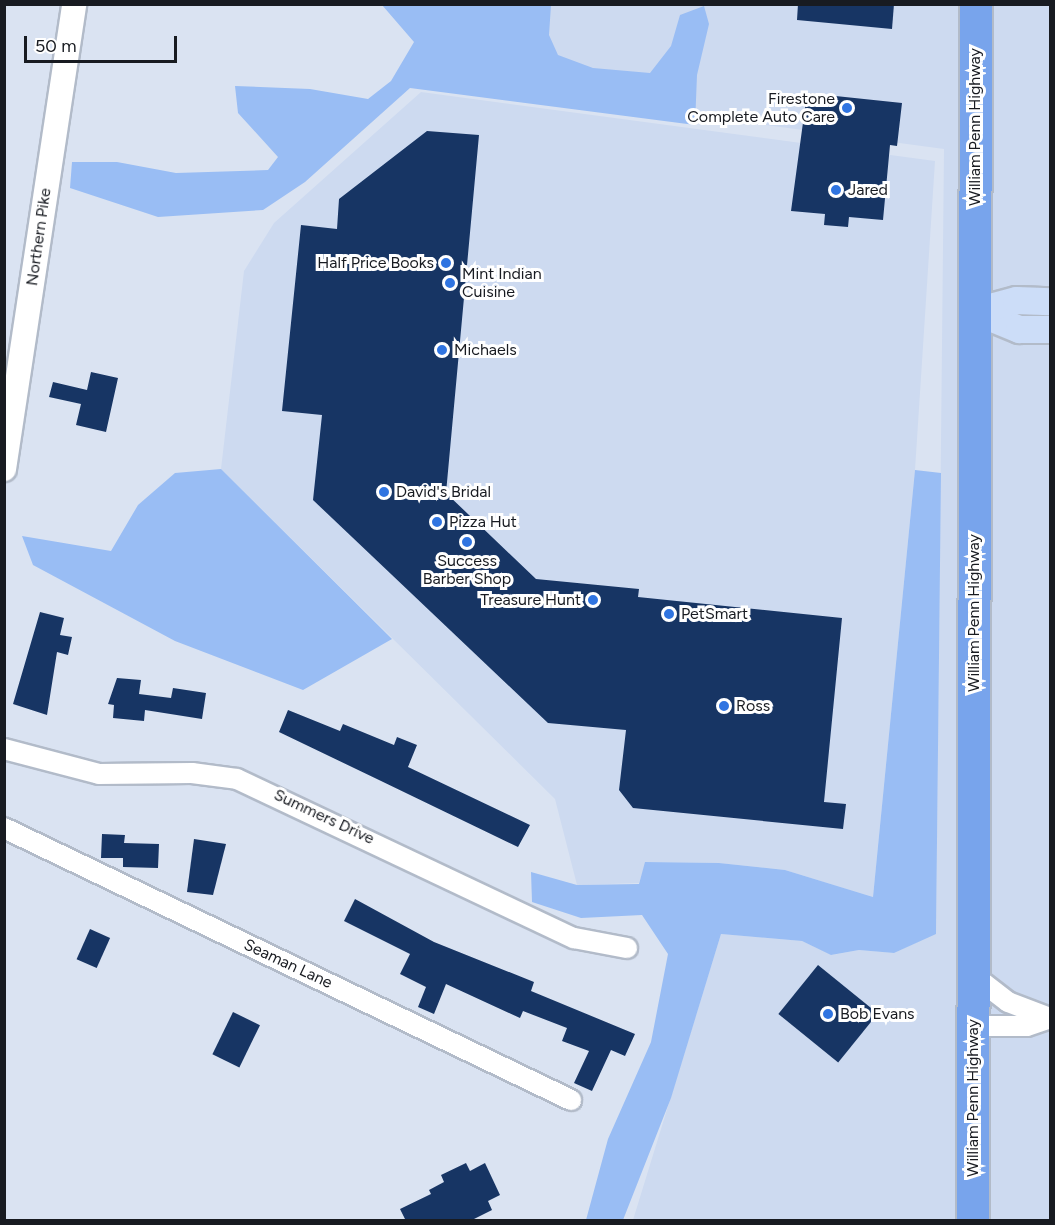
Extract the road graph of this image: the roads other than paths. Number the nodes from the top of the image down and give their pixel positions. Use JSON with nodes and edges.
{"nodes":[{"id":1,"x":74,"y":4,"type":"edge"},
{"id":2,"x":976,"y":4,"type":"edge"},
{"id":3,"x":1050,"y":301,"type":"edge"},
{"id":4,"x":975,"y":310,"type":"junction"},
{"id":5,"x":1050,"y":329,"type":"edge"},
{"id":6,"x":12,"y":377,"type":"edge"},
{"id":7,"x":4,"y":469,"type":"edge"},
{"id":8,"x":4,"y":749,"type":"edge"},
{"id":9,"x":4,"y":828,"type":"edge"},
{"id":10,"x":627,"y":948,"type":"dead end"},
{"id":11,"x":974,"y":975,"type":"junction"},
{"id":12,"x":1050,"y":1018,"type":"edge"},
{"id":13,"x":973,"y":1026,"type":"junction"},
{"id":14,"x":571,"y":1100,"type":"dead end"},
{"id":15,"x":973,"y":1221,"type":"edge"}],
"edges":[{"from":1,"to":6,"type":"street","name":"Northern Pike"},
{"from":2,"to":4,"type":"highway","name":"William Penn Highway"},
{"from":3,"to":4,"type":"main road"},
{"from":4,"to":5,"type":"main road"},
{"from":4,"to":11,"type":"highway","name":"William Penn Highway"},
{"from":6,"to":7,"type":"street","name":"Northern Pike"},
{"from":8,"to":10,"type":"street","name":"Summers Drive"},
{"from":9,"to":14,"type":"street","name":"Seaman Lane"},
{"from":11,"to":12,"type":"street"},
{"from":11,"to":13,"type":"highway","name":"William Penn Highway"},
{"from":12,"to":13,"type":"street"},
{"from":13,"to":15,"type":"highway","name":"William Penn Highway"}]}
